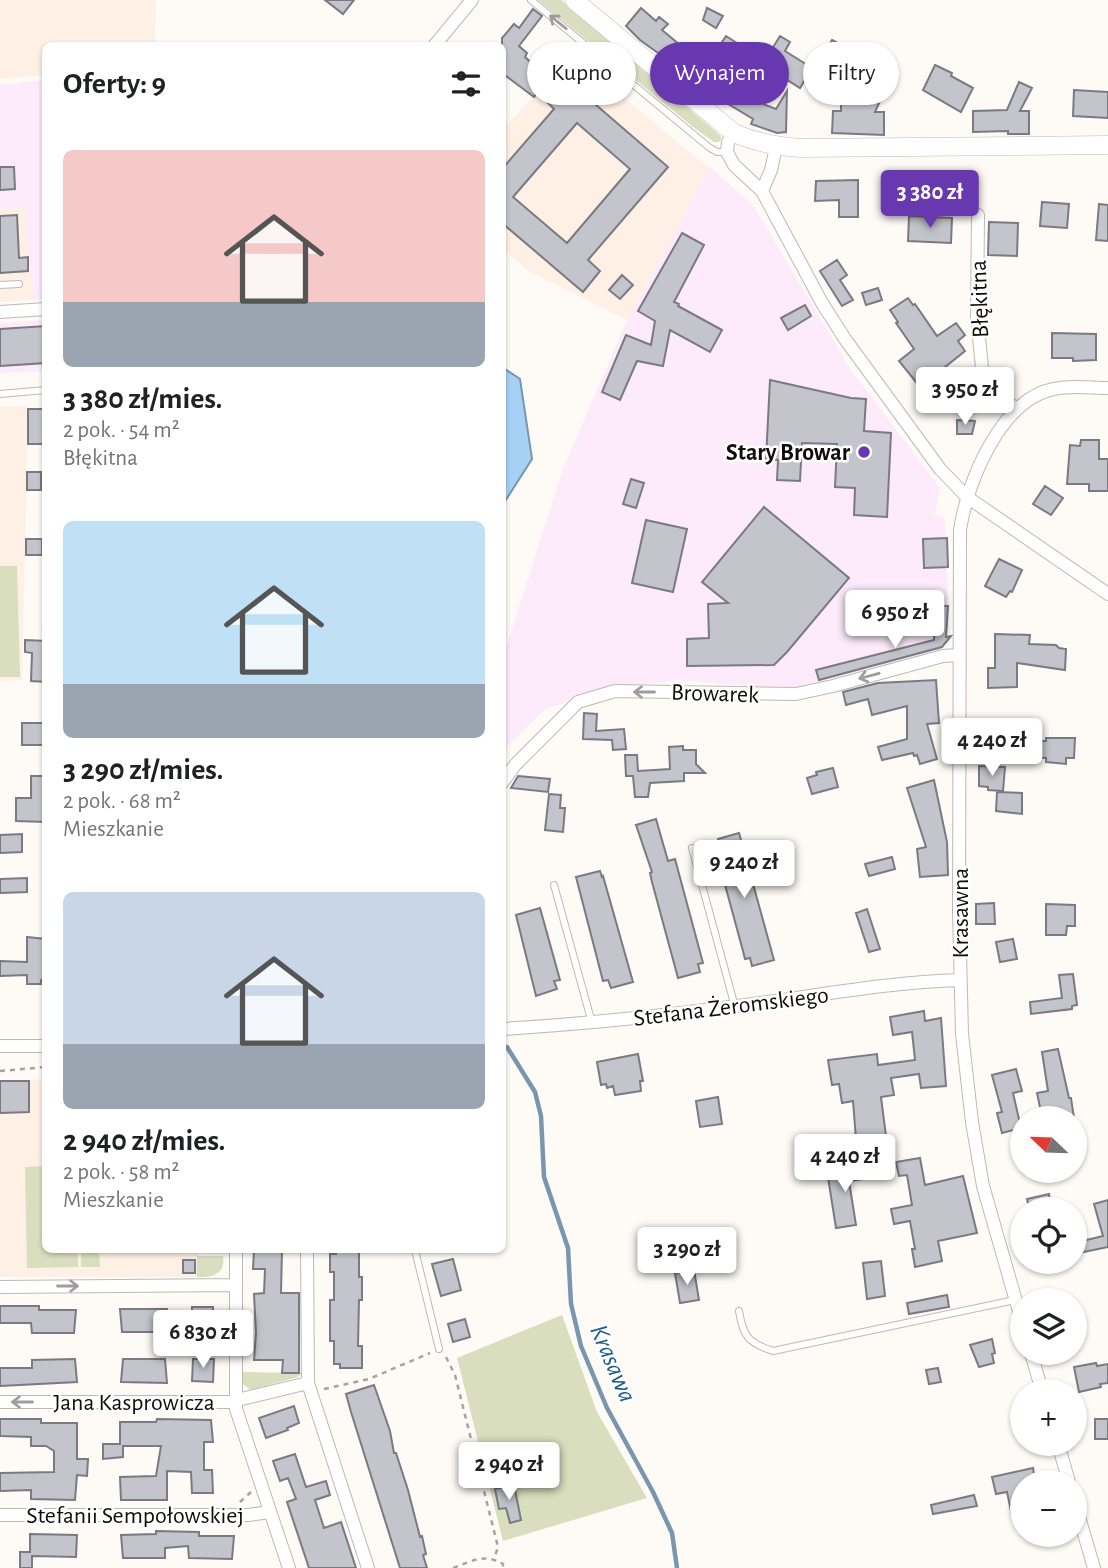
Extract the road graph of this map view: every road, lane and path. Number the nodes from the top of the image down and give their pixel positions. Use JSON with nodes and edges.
{"nodes":[{"id":1,"x":472,"y":0,"type":"edge"},
{"id":2,"x":531,"y":0,"type":"edge"},
{"id":3,"x":573,"y":0,"type":"edge"},
{"id":4,"x":437,"y":42,"type":"edge"},
{"id":5,"x":734,"y":133,"type":"junction"},
{"id":6,"x":1108,"y":145,"type":"edge"},
{"id":7,"x":776,"y":147,"type":"junction"},
{"id":8,"x":727,"y":152,"type":"junction"},
{"id":9,"x":762,"y":191,"type":"junction"},
{"id":10,"x":978,"y":215,"type":"dead end"},
{"id":11,"x":19,"y":284,"type":"dead end"},
{"id":12,"x":0,"y":285,"type":"edge"},
{"id":13,"x":42,"y":309,"type":"edge"},
{"id":14,"x":0,"y":312,"type":"edge"},
{"id":15,"x":1108,"y":388,"type":"edge"},
{"id":16,"x":42,"y":390,"type":"edge"},
{"id":17,"x":0,"y":394,"type":"edge"},
{"id":18,"x":1016,"y":408,"type":"junction"},
{"id":19,"x":967,"y":497,"type":"junction"},
{"id":20,"x":1108,"y":594,"type":"edge"},
{"id":21,"x":959,"y":655,"type":"junction"},
{"id":22,"x":506,"y":777,"type":"edge"},
{"id":23,"x":692,"y":848,"type":"dead end"},
{"id":24,"x":554,"y":886,"type":"dead end"},
{"id":25,"x":960,"y":980,"type":"junction"},
{"id":26,"x":735,"y":1007,"type":"junction"},
{"id":27,"x":592,"y":1023,"type":"junction"},
{"id":28,"x":506,"y":1029,"type":"edge"},
{"id":29,"x":0,"y":1046,"type":"edge"},
{"id":30,"x":42,"y":1046,"type":"edge"},
{"id":31,"x":42,"y":1067,"type":"edge"},
{"id":32,"x":0,"y":1071,"type":"edge"},
{"id":33,"x":236,"y":1253,"type":"edge"},
{"id":34,"x":307,"y":1253,"type":"edge"},
{"id":35,"x":416,"y":1253,"type":"edge"},
{"id":36,"x":236,"y":1285,"type":"junction"},
{"id":37,"x":0,"y":1287,"type":"edge"},
{"id":38,"x":1013,"y":1288,"type":"edge"},
{"id":39,"x":1010,"y":1301,"type":"edge"},
{"id":40,"x":739,"y":1311,"type":"dead end"},
{"id":41,"x":439,"y":1349,"type":"junction"},
{"id":42,"x":309,"y":1387,"type":"junction"},
{"id":43,"x":237,"y":1401,"type":"junction"},
{"id":44,"x":0,"y":1402,"type":"edge"},
{"id":45,"x":262,"y":1488,"type":"junction"},
{"id":46,"x":270,"y":1512,"type":"junction"},
{"id":47,"x":0,"y":1515,"type":"edge"},
{"id":48,"x":236,"y":1515,"type":"junction"},
{"id":49,"x":1087,"y":1544,"type":"edge"},
{"id":50,"x":494,"y":1559,"type":"junction"},
{"id":51,"x":289,"y":1568,"type":"edge"},
{"id":52,"x":368,"y":1568,"type":"edge"},
{"id":53,"x":453,"y":1568,"type":"edge"},
{"id":54,"x":503,"y":1568,"type":"edge"},
{"id":55,"x":1094,"y":1568,"type":"edge"}],
"edges":[{"from":1,"to":4,"type":"street"},
{"from":8,"to":2,"type":"lane","one_way":true},
{"from":3,"to":5,"type":"street"},
{"from":5,"to":7,"type":"street"},
{"from":5,"to":8,"type":"street"},
{"from":6,"to":7,"type":"street"},
{"from":7,"to":9,"type":"street"},
{"from":8,"to":9,"type":"street"},
{"from":9,"to":19,"type":"street"},
{"from":10,"to":18,"type":"street","name":"Błękitna"},
{"from":11,"to":12,"type":"lane"},
{"from":13,"to":14,"type":"street"},
{"from":15,"to":18,"type":"street"},
{"from":16,"to":17,"type":"lane"},
{"from":18,"to":19,"type":"street","name":"Krasawna"},
{"from":19,"to":20,"type":"street"},
{"from":19,"to":21,"type":"street","name":"Krasawna"},
{"from":21,"to":22,"type":"street","name":"Browarek","one_way":true},
{"from":21,"to":25,"type":"street","name":"Krasawna"},
{"from":23,"to":26,"type":"lane"},
{"from":24,"to":27,"type":"lane"},
{"from":25,"to":26,"type":"street","name":"Stefana Żeromskiego"},
{"from":25,"to":38,"type":"street","name":"Krasawna"},
{"from":26,"to":27,"type":"street","name":"Stefana Żeromskiego"},
{"from":27,"to":28,"type":"street","name":"Stefana Żeromskiego"},
{"from":29,"to":30,"type":"street"},
{"from":31,"to":32,"type":"path"},
{"from":33,"to":36,"type":"street"},
{"from":34,"to":42,"type":"street"},
{"from":35,"to":41,"type":"lane"},
{"from":37,"to":36,"type":"street","one_way":true},
{"from":36,"to":43,"type":"street"},
{"from":39,"to":40,"type":"lane"},
{"from":41,"to":42,"type":"path"},
{"from":41,"to":50,"type":"path"},
{"from":42,"to":43,"type":"street","name":"Jana Kasprowicza"},
{"from":42,"to":52,"type":"street"},
{"from":43,"to":44,"type":"street","name":"Jana Kasprowicza","one_way":true},
{"from":43,"to":45,"type":"street"},
{"from":45,"to":46,"type":"street"},
{"from":45,"to":48,"type":"path"},
{"from":46,"to":48,"type":"street","name":"Stefanii Sempołowskiej"},
{"from":46,"to":51,"type":"street"},
{"from":47,"to":48,"type":"street","name":"Stefanii Sempołowskiej"},
{"from":49,"to":55,"type":"street"},
{"from":50,"to":53,"type":"path"},
{"from":50,"to":54,"type":"path"}]}
